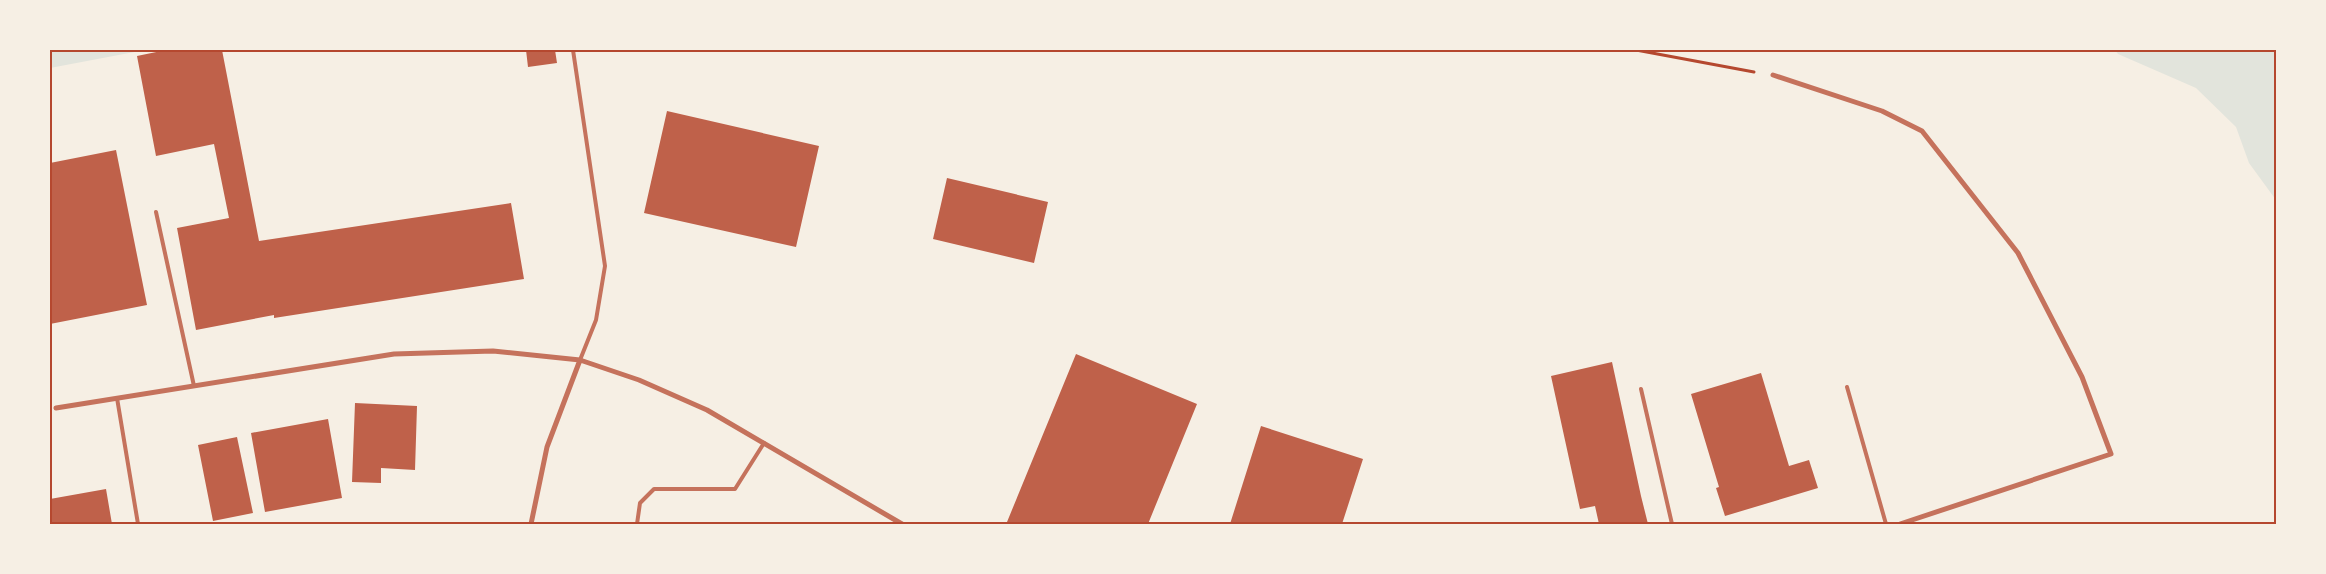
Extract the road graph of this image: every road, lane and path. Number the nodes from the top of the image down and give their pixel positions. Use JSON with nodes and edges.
{"nodes":[{"id":1,"x":573,"y":50,"type":"edge"},
{"id":2,"x":1636,"y":50,"type":"edge"},
{"id":3,"x":1773,"y":75,"type":"joint"},
{"id":4,"x":156,"y":212,"type":"dead end"},
{"id":5,"x":580,"y":360,"type":"junction"},
{"id":6,"x":194,"y":386,"type":"junction"},
{"id":7,"x":1847,"y":387,"type":"dead end"},
{"id":8,"x":1641,"y":389,"type":"dead end"},
{"id":9,"x":117,"y":398,"type":"junction"},
{"id":10,"x":50,"y":407,"type":"edge"},
{"id":11,"x":56,"y":408,"type":"joint"},
{"id":12,"x":764,"y":443,"type":"junction"},
{"id":13,"x":138,"y":524,"type":"edge"},
{"id":14,"x":531,"y":524,"type":"edge"},
{"id":15,"x":637,"y":524,"type":"edge"},
{"id":16,"x":902,"y":524,"type":"edge"},
{"id":17,"x":1672,"y":524,"type":"edge"},
{"id":18,"x":1886,"y":524,"type":"edge"},
{"id":19,"x":1900,"y":524,"type":"edge"}],
"edges":[{"from":1,"to":5,"type":"lane"},
{"from":2,"to":3,"type":"path"},
{"from":3,"to":19,"type":"street"},
{"from":4,"to":6,"type":"lane"},
{"from":5,"to":6,"type":"street"},
{"from":5,"to":12,"type":"street"},
{"from":5,"to":14,"type":"street"},
{"from":6,"to":9,"type":"street"},
{"from":7,"to":18,"type":"lane"},
{"from":8,"to":17,"type":"lane"},
{"from":9,"to":11,"type":"street"},
{"from":9,"to":13,"type":"lane"},
{"from":10,"to":11,"type":"lane"},
{"from":12,"to":15,"type":"lane"},
{"from":12,"to":16,"type":"street"}]}
